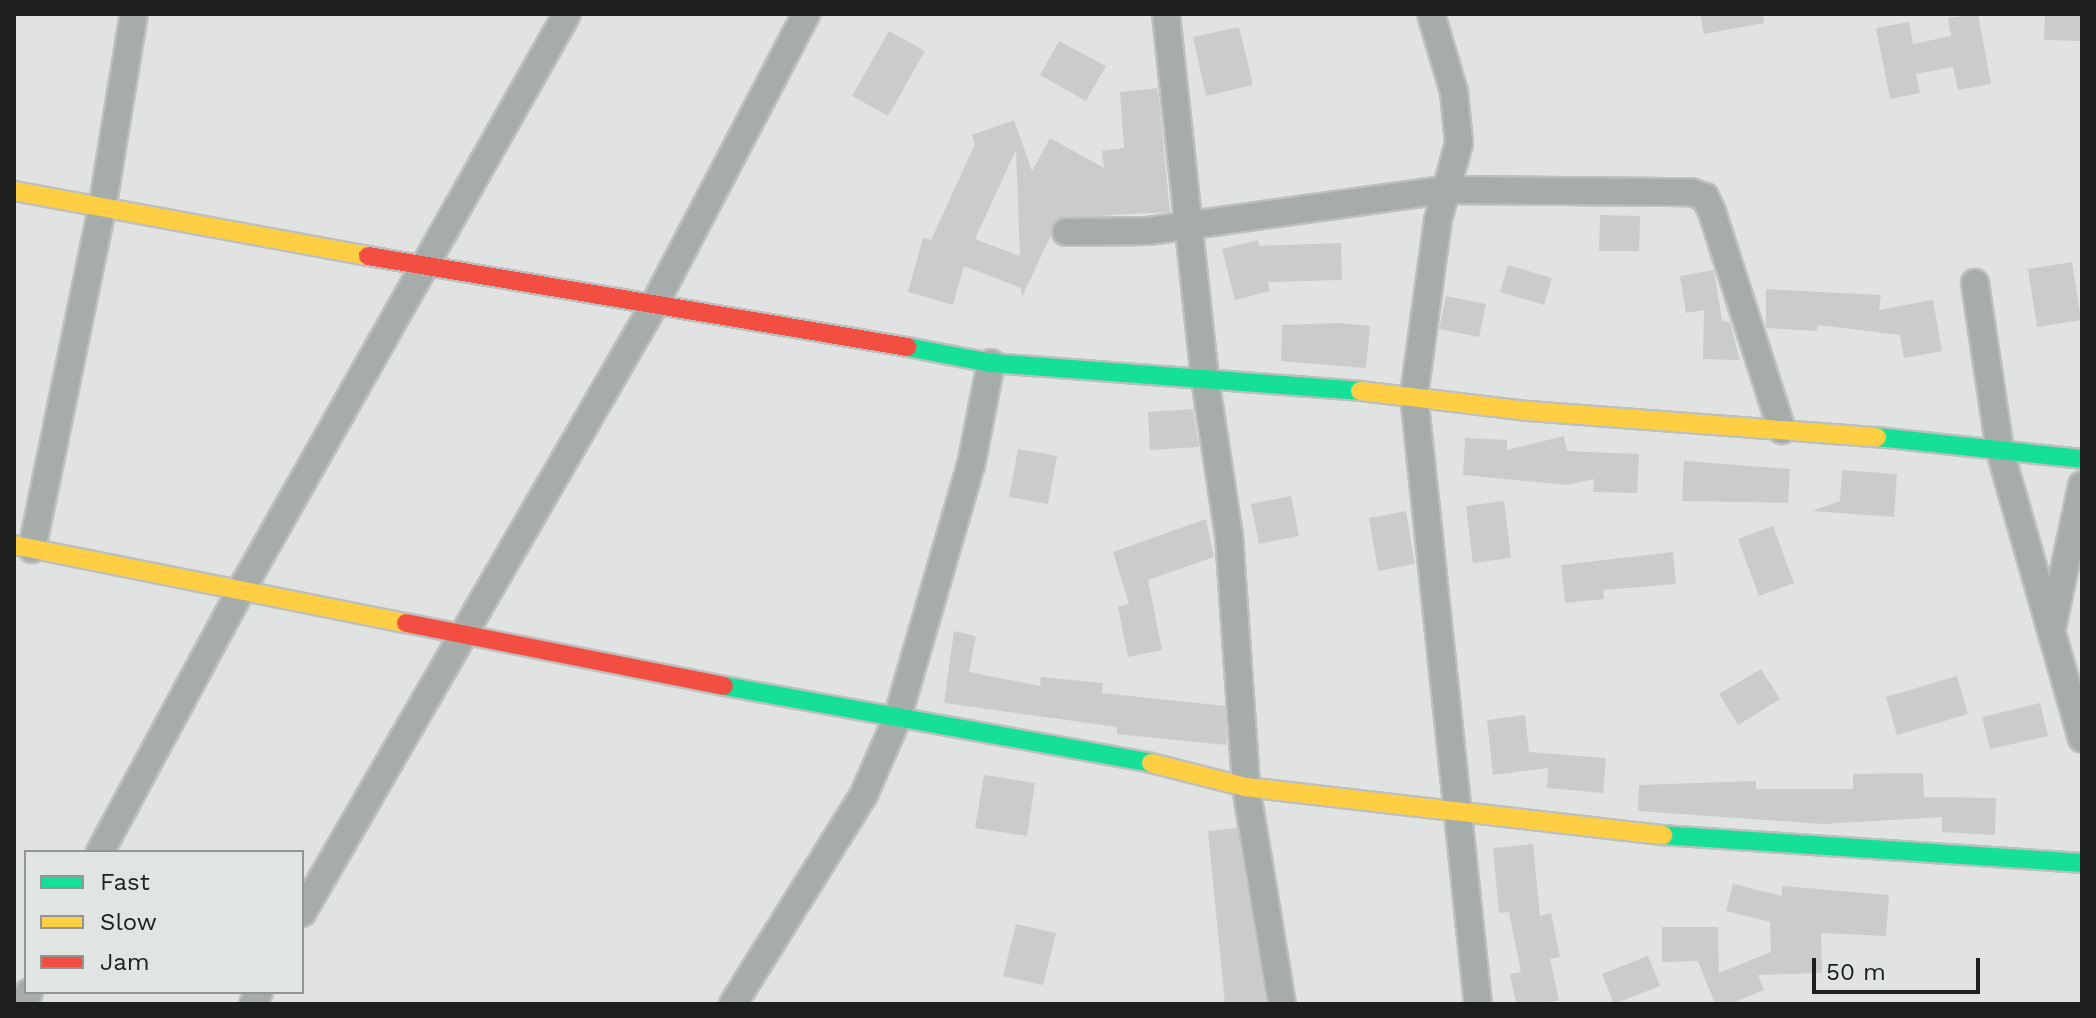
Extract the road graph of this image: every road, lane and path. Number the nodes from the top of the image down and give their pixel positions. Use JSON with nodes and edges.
{"nodes":[{"id":1,"x":134,"y":14,"type":"edge"},
{"id":2,"x":567,"y":14,"type":"edge"},
{"id":3,"x":806,"y":14,"type":"edge"},
{"id":4,"x":1166,"y":14,"type":"edge"},
{"id":5,"x":1431,"y":14,"type":"edge"},
{"id":6,"x":1444,"y":190,"type":"junction"},
{"id":7,"x":14,"y":191,"type":"edge"},
{"id":8,"x":102,"y":209,"type":"junction"},
{"id":9,"x":1189,"y":225,"type":"junction"},
{"id":10,"x":1066,"y":232,"type":"dead end"},
{"id":11,"x":424,"y":265,"type":"junction"},
{"id":12,"x":1975,"y":283,"type":"dead end"},
{"id":13,"x":653,"y":307,"type":"junction"},
{"id":14,"x":991,"y":363,"type":"junction"},
{"id":15,"x":1205,"y":379,"type":"junction"},
{"id":16,"x":1414,"y":395,"type":"junction"},
{"id":17,"x":1782,"y":430,"type":"junction"},
{"id":18,"x":2000,"y":451,"type":"junction"},
{"id":19,"x":2082,"y":459,"type":"edge"},
{"id":20,"x":2082,"y":485,"type":"edge"},
{"id":21,"x":23,"y":547,"type":"edge"},
{"id":22,"x":240,"y":592,"type":"junction"},
{"id":23,"x":2052,"y":627,"type":"junction"},
{"id":24,"x":463,"y":632,"type":"junction"},
{"id":25,"x":897,"y":719,"type":"junction"},
{"id":26,"x":2082,"y":739,"type":"edge"},
{"id":27,"x":1246,"y":787,"type":"junction"},
{"id":28,"x":1459,"y":811,"type":"junction"},
{"id":29,"x":101,"y":850,"type":"edge"},
{"id":30,"x":2082,"y":863,"type":"edge"},
{"id":31,"x":304,"y":910,"type":"edge"},
{"id":32,"x":733,"y":1004,"type":"edge"},
{"id":33,"x":1282,"y":1004,"type":"edge"},
{"id":34,"x":1478,"y":1004,"type":"edge"}],
"edges":[{"from":1,"to":8,"type":"street"},
{"from":2,"to":11,"type":"street"},
{"from":3,"to":13,"type":"street"},
{"from":4,"to":9,"type":"street"},
{"from":5,"to":6,"type":"street"},
{"from":6,"to":9,"type":"street"},
{"from":6,"to":16,"type":"street"},
{"from":6,"to":17,"type":"street"},
{"from":7,"to":8,"type":"street"},
{"from":8,"to":11,"type":"street"},
{"from":8,"to":21,"type":"street"},
{"from":9,"to":10,"type":"street"},
{"from":9,"to":15,"type":"street"},
{"from":11,"to":13,"type":"street"},
{"from":11,"to":22,"type":"street"},
{"from":12,"to":18,"type":"street"},
{"from":13,"to":14,"type":"street"},
{"from":13,"to":24,"type":"street"},
{"from":14,"to":15,"type":"street"},
{"from":14,"to":25,"type":"street"},
{"from":15,"to":16,"type":"street"},
{"from":15,"to":27,"type":"street"},
{"from":16,"to":17,"type":"street"},
{"from":16,"to":28,"type":"street"},
{"from":17,"to":18,"type":"street"},
{"from":18,"to":19,"type":"street"},
{"from":18,"to":23,"type":"street"},
{"from":20,"to":23,"type":"street"},
{"from":21,"to":22,"type":"street"},
{"from":22,"to":24,"type":"street"},
{"from":22,"to":29,"type":"street"},
{"from":23,"to":26,"type":"street"},
{"from":24,"to":25,"type":"street"},
{"from":24,"to":31,"type":"street"},
{"from":25,"to":27,"type":"street"},
{"from":25,"to":32,"type":"street"},
{"from":27,"to":28,"type":"street"},
{"from":27,"to":33,"type":"street"},
{"from":28,"to":30,"type":"street"},
{"from":28,"to":34,"type":"street"}]}
